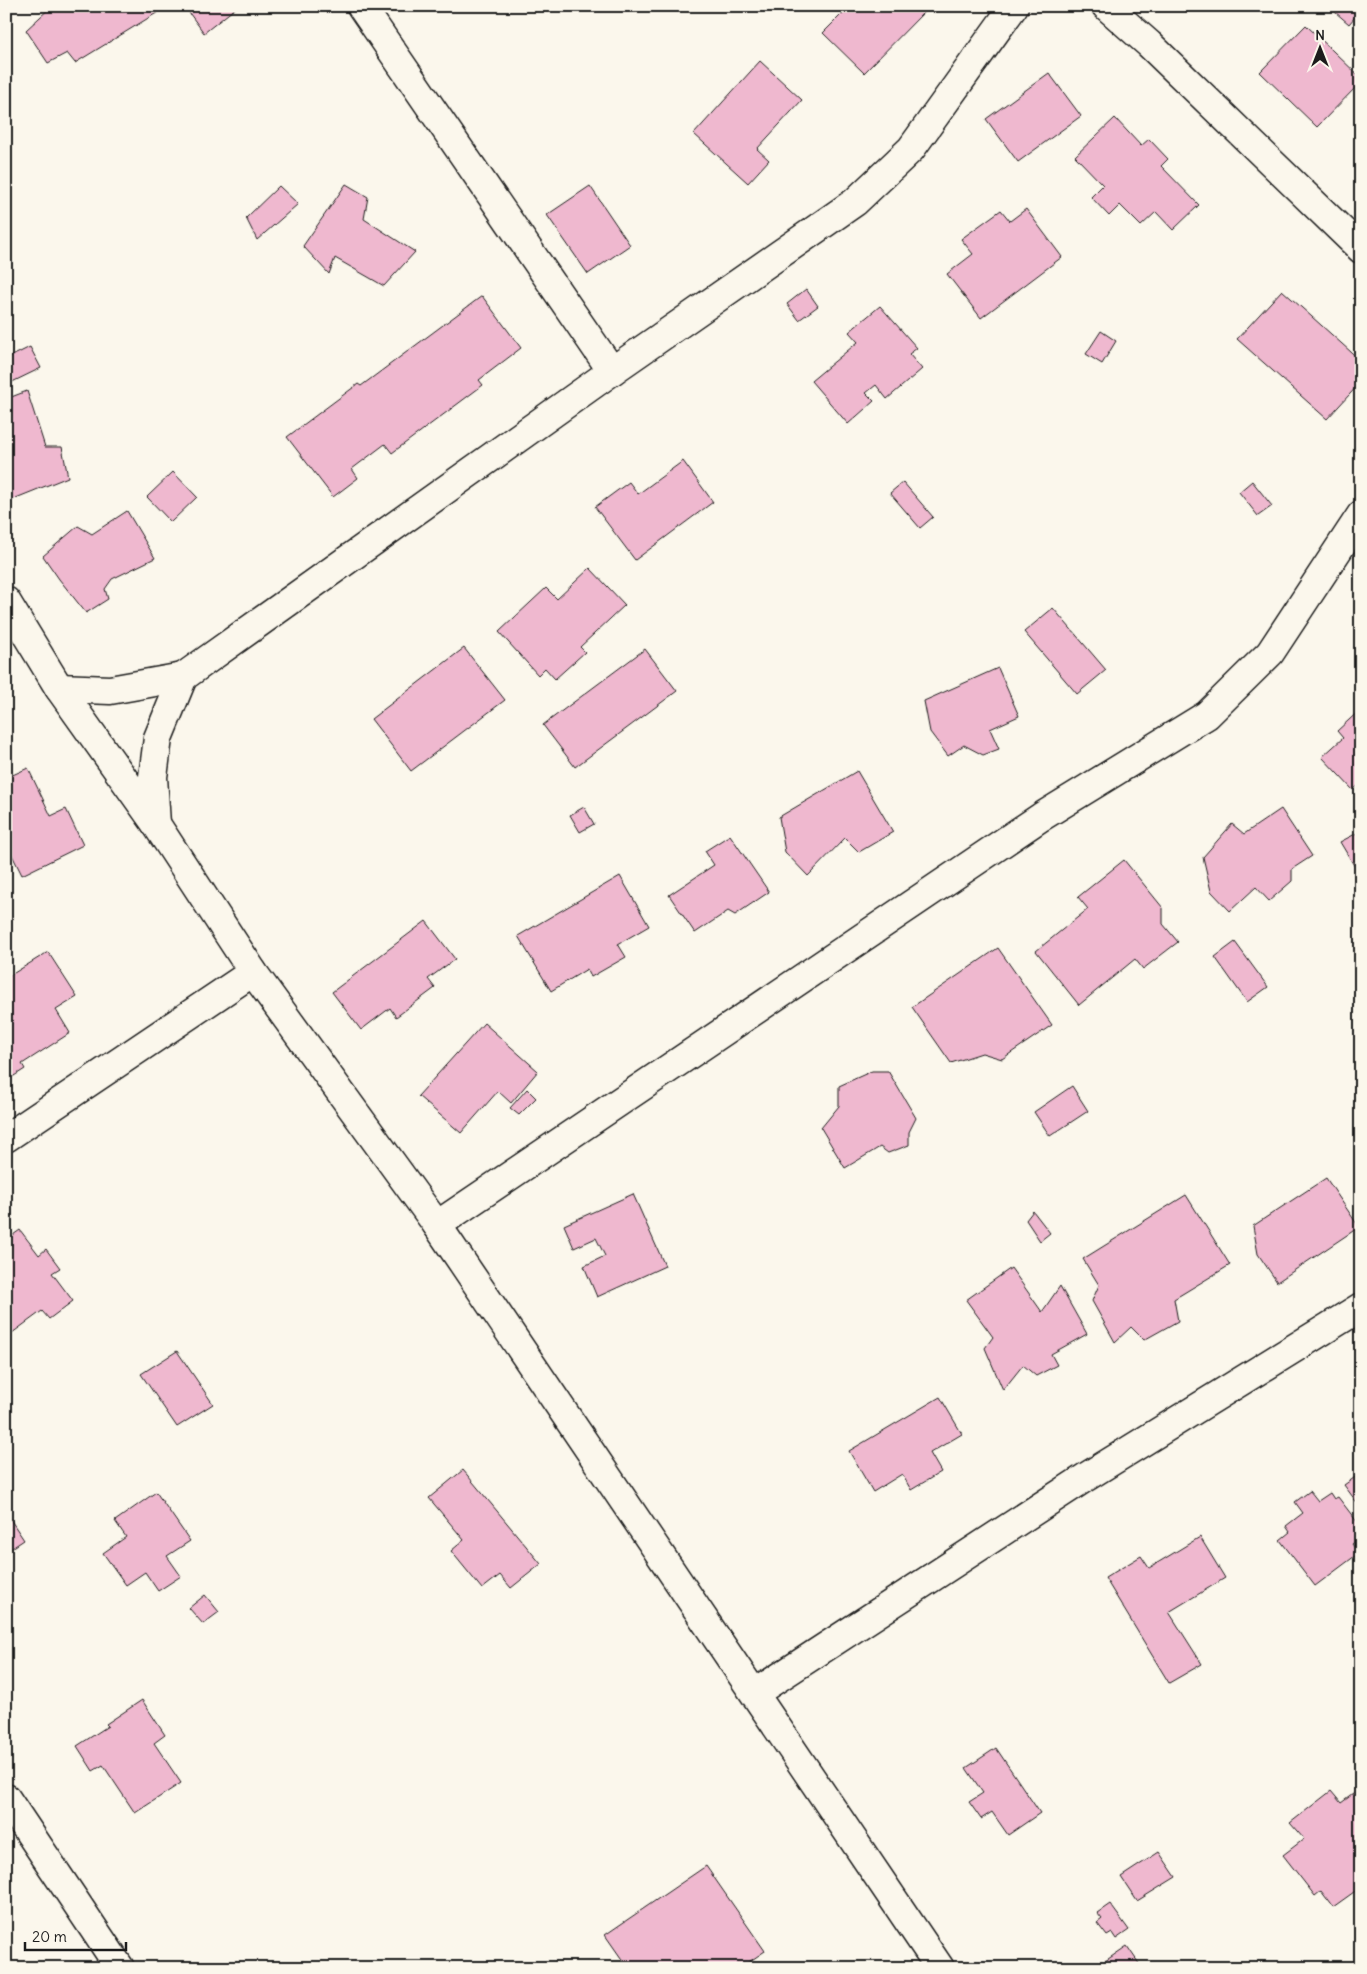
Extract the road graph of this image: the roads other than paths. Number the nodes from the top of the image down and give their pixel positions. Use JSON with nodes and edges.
{"nodes":[{"id":1,"x":361,"y":6,"type":"edge"},
{"id":2,"x":1014,"y":6,"type":"edge"},
{"id":3,"x":1106,"y":6,"type":"edge"},
{"id":4,"x":1361,"y":249,"type":"edge"},
{"id":5,"x":612,"y":371,"type":"junction"},
{"id":6,"x":1361,"y":515,"type":"edge"},
{"id":7,"x":6,"y":601,"type":"edge"},
{"id":8,"x":183,"y":677,"type":"junction"},
{"id":9,"x":59,"y":688,"type":"junction"},
{"id":10,"x":156,"y":824,"type":"junction"},
{"id":11,"x":254,"y":972,"type":"junction"},
{"id":12,"x":6,"y":1138,"type":"edge"},
{"id":13,"x":437,"y":1225,"type":"junction"},
{"id":14,"x":1361,"y":1307,"type":"edge"},
{"id":15,"x":755,"y":1693,"type":"junction"},
{"id":16,"x":6,"y":1798,"type":"edge"},
{"id":17,"x":120,"y":1968,"type":"edge"},
{"id":18,"x":940,"y":1968,"type":"edge"}],
"edges":[{"from":1,"to":5,"type":"street"},
{"from":2,"to":5,"type":"street"},
{"from":3,"to":4,"type":"street"},
{"from":5,"to":8,"type":"street"},
{"from":6,"to":13,"type":"street"},
{"from":7,"to":9,"type":"street"},
{"from":8,"to":9,"type":"street"},
{"from":8,"to":10,"type":"street"},
{"from":9,"to":10,"type":"street"},
{"from":10,"to":11,"type":"street"},
{"from":11,"to":12,"type":"street"},
{"from":11,"to":13,"type":"street"},
{"from":13,"to":15,"type":"street"},
{"from":14,"to":15,"type":"street"},
{"from":15,"to":18,"type":"street"},
{"from":16,"to":17,"type":"street"}]}
